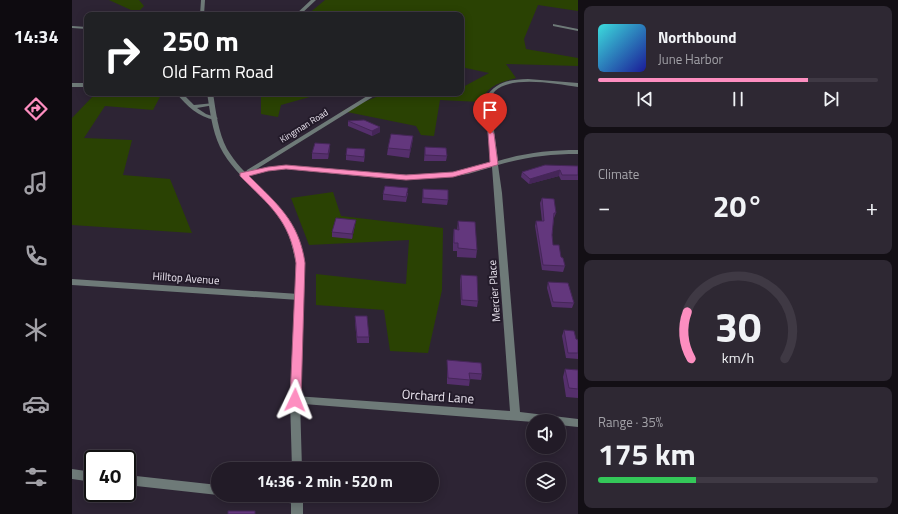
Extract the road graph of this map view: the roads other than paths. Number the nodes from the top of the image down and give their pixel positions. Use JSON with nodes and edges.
{"nodes":[{"id":1,"x":203,"y":0,"type":"edge"},
{"id":2,"x":314,"y":0,"type":"edge"},
{"id":3,"x":202,"y":12,"type":"edge"},
{"id":4,"x":300,"y":12,"type":"edge"},
{"id":5,"x":555,"y":25,"type":"dead end"},
{"id":6,"x":72,"y":26,"type":"edge"},
{"id":7,"x":84,"y":28,"type":"edge"},
{"id":8,"x":578,"y":30,"type":"edge"},
{"id":9,"x":72,"y":85,"type":"edge"},
{"id":10,"x":84,"y":85,"type":"edge"},
{"id":11,"x":578,"y":85,"type":"edge"},
{"id":12,"x":182,"y":96,"type":"edge"},
{"id":13,"x":211,"y":96,"type":"edge"},
{"id":14,"x":371,"y":96,"type":"edge"},
{"id":15,"x":212,"y":104,"type":"junction"},
{"id":16,"x":192,"y":107,"type":"junction"},
{"id":17,"x":215,"y":118,"type":"junction"},
{"id":18,"x":578,"y":152,"type":"edge"},
{"id":19,"x":494,"y":164,"type":"junction"},
{"id":20,"x":243,"y":175,"type":"junction"},
{"id":21,"x":72,"y":282,"type":"edge"},
{"id":22,"x":299,"y":297,"type":"junction"},
{"id":23,"x":295,"y":400,"type":"junction"},
{"id":24,"x":514,"y":416,"type":"junction"},
{"id":25,"x":578,"y":422,"type":"edge"},
{"id":26,"x":296,"y":462,"type":"edge"},
{"id":27,"x":72,"y":474,"type":"edge"},
{"id":28,"x":84,"y":475,"type":"edge"},
{"id":29,"x":136,"y":481,"type":"edge"},
{"id":30,"x":211,"y":489,"type":"edge"},
{"id":31,"x":297,"y":502,"type":"edge"},
{"id":32,"x":297,"y":514,"type":"edge"}],
"edges":[{"from":1,"to":3,"type":"street"},
{"from":2,"to":4,"type":"street"},
{"from":5,"to":8,"type":"street"},
{"from":6,"to":7,"type":"street"},
{"from":9,"to":10,"type":"street"},
{"from":11,"to":19,"type":"street","name":"Mercier Place"},
{"from":12,"to":16,"type":"street"},
{"from":13,"to":15,"type":"street"},
{"from":14,"to":20,"type":"street","name":"Kingman Road"},
{"from":15,"to":16,"type":"street"},
{"from":15,"to":17,"type":"street"},
{"from":16,"to":17,"type":"street"},
{"from":17,"to":20,"type":"street"},
{"from":18,"to":19,"type":"street"},
{"from":19,"to":20,"type":"street"},
{"from":19,"to":24,"type":"street","name":"Mercier Place"},
{"from":20,"to":22,"type":"street"},
{"from":21,"to":22,"type":"street","name":"Hilltop Avenue"},
{"from":22,"to":23,"type":"street"},
{"from":23,"to":24,"type":"street","name":"Orchard Lane"},
{"from":23,"to":26,"type":"street"},
{"from":24,"to":25,"type":"street","name":"Orchard Lane"},
{"from":27,"to":28,"type":"street"},
{"from":29,"to":30,"type":"street"},
{"from":31,"to":32,"type":"street"}]}
